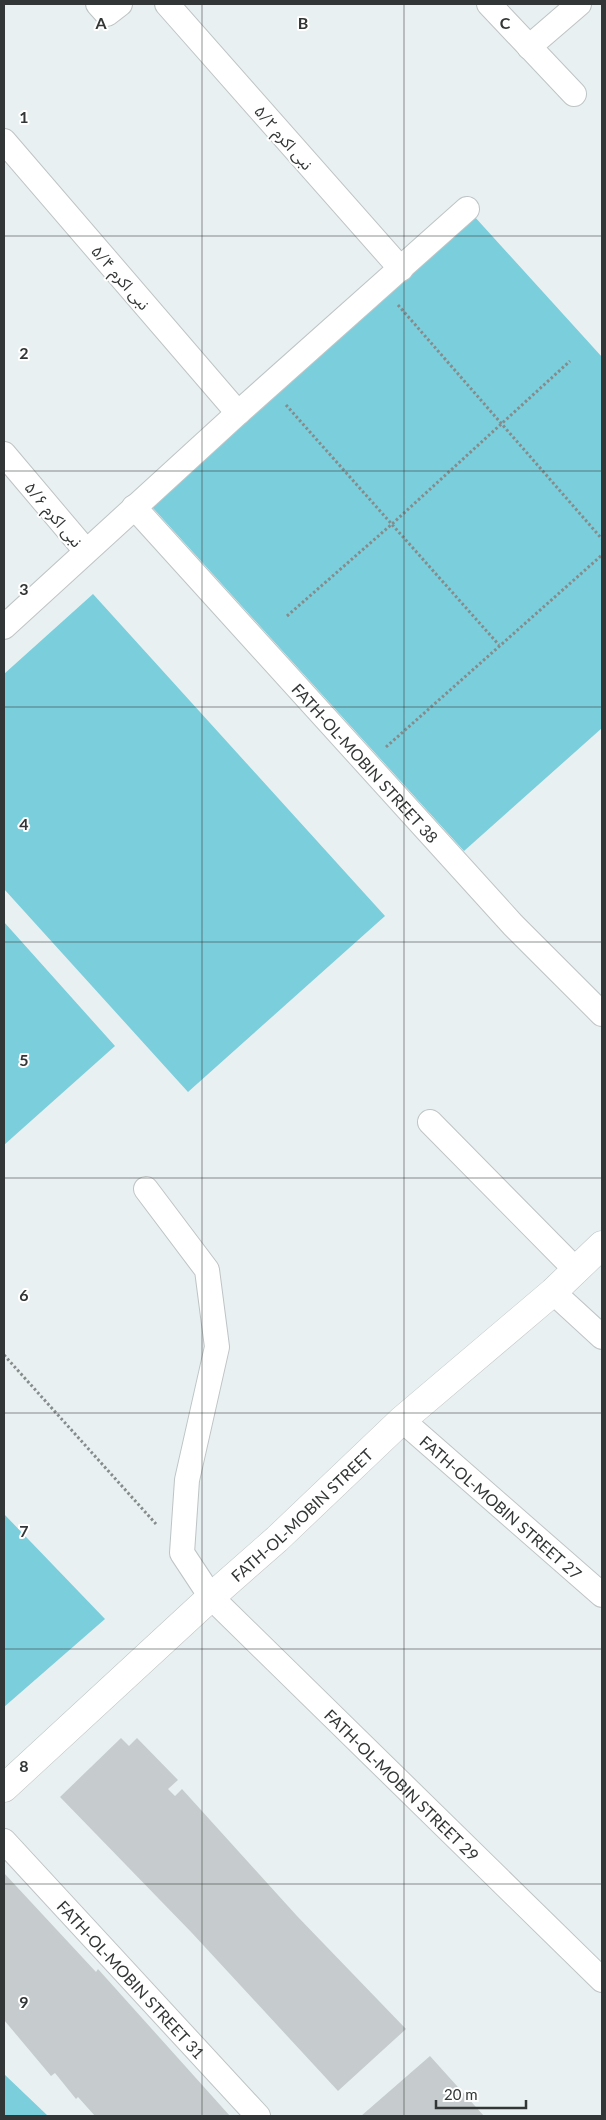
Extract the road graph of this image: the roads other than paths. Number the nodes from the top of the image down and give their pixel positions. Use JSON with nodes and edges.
{"nodes":[{"id":1,"x":98,"y":4,"type":"edge"},
{"id":2,"x":120,"y":4,"type":"edge"},
{"id":3,"x":167,"y":4,"type":"edge"},
{"id":4,"x":488,"y":4,"type":"edge"},
{"id":5,"x":579,"y":4,"type":"edge"},
{"id":6,"x":529,"y":47,"type":"junction"},
{"id":7,"x":574,"y":94,"type":"dead end"},
{"id":8,"x":4,"y":141,"type":"edge"},
{"id":9,"x":467,"y":210,"type":"dead end"},
{"id":10,"x":401,"y":269,"type":"junction"},
{"id":11,"x":238,"y":413,"type":"junction"},
{"id":12,"x":4,"y":454,"type":"edge"},
{"id":13,"x":134,"y":507,"type":"junction"},
{"id":14,"x":86,"y":551,"type":"junction"},
{"id":15,"x":4,"y":627,"type":"edge"},
{"id":16,"x":602,"y":1014,"type":"edge"},
{"id":17,"x":430,"y":1122,"type":"dead end"},
{"id":18,"x":146,"y":1189,"type":"dead end"},
{"id":19,"x":602,"y":1245,"type":"edge"},
{"id":20,"x":576,"y":1270,"type":"junction"},
{"id":21,"x":552,"y":1292,"type":"junction"},
{"id":22,"x":602,"y":1337,"type":"edge"},
{"id":23,"x":402,"y":1420,"type":"junction"},
{"id":24,"x":602,"y":1595,"type":"edge"},
{"id":25,"x":211,"y":1597,"type":"junction"},
{"id":26,"x":4,"y":1788,"type":"edge"},
{"id":27,"x":4,"y":1841,"type":"edge"},
{"id":28,"x":598,"y":1976,"type":"edge"},
{"id":29,"x":258,"y":2116,"type":"edge"}],
"edges":[{"from":1,"to":2,"type":"street"},
{"from":3,"to":10,"type":"street","name":"نبی اکرم ۵/۲"},
{"from":4,"to":6,"type":"street"},
{"from":5,"to":6,"type":"street"},
{"from":6,"to":7,"type":"street"},
{"from":8,"to":11,"type":"street","name":"نبی اکرم ۵/۴"},
{"from":9,"to":10,"type":"street"},
{"from":10,"to":11,"type":"street"},
{"from":11,"to":13,"type":"street"},
{"from":12,"to":14,"type":"street","name":"نبی اکرم ۵/۶"},
{"from":13,"to":14,"type":"street"},
{"from":13,"to":16,"type":"street","name":"FATH-OL-MOBIN STREET 38"},
{"from":14,"to":15,"type":"street"},
{"from":17,"to":20,"type":"street"},
{"from":18,"to":25,"type":"street","name":"FATH-OL-MOBIN STREET 29"},
{"from":19,"to":20,"type":"street","name":"FATH-OL-MOBIN STREET"},
{"from":20,"to":21,"type":"street","name":"FATH-OL-MOBIN STREET"},
{"from":21,"to":22,"type":"street"},
{"from":21,"to":23,"type":"street","name":"FATH-OL-MOBIN STREET"},
{"from":23,"to":24,"type":"street","name":"FATH-OL-MOBIN STREET 27"},
{"from":23,"to":25,"type":"street","name":"FATH-OL-MOBIN STREET"},
{"from":25,"to":26,"type":"street","name":"FATH-OL-MOBIN STREET"},
{"from":25,"to":28,"type":"street","name":"FATH-OL-MOBIN STREET 29"},
{"from":27,"to":29,"type":"street","name":"FATH-OL-MOBIN STREET 31"}]}
